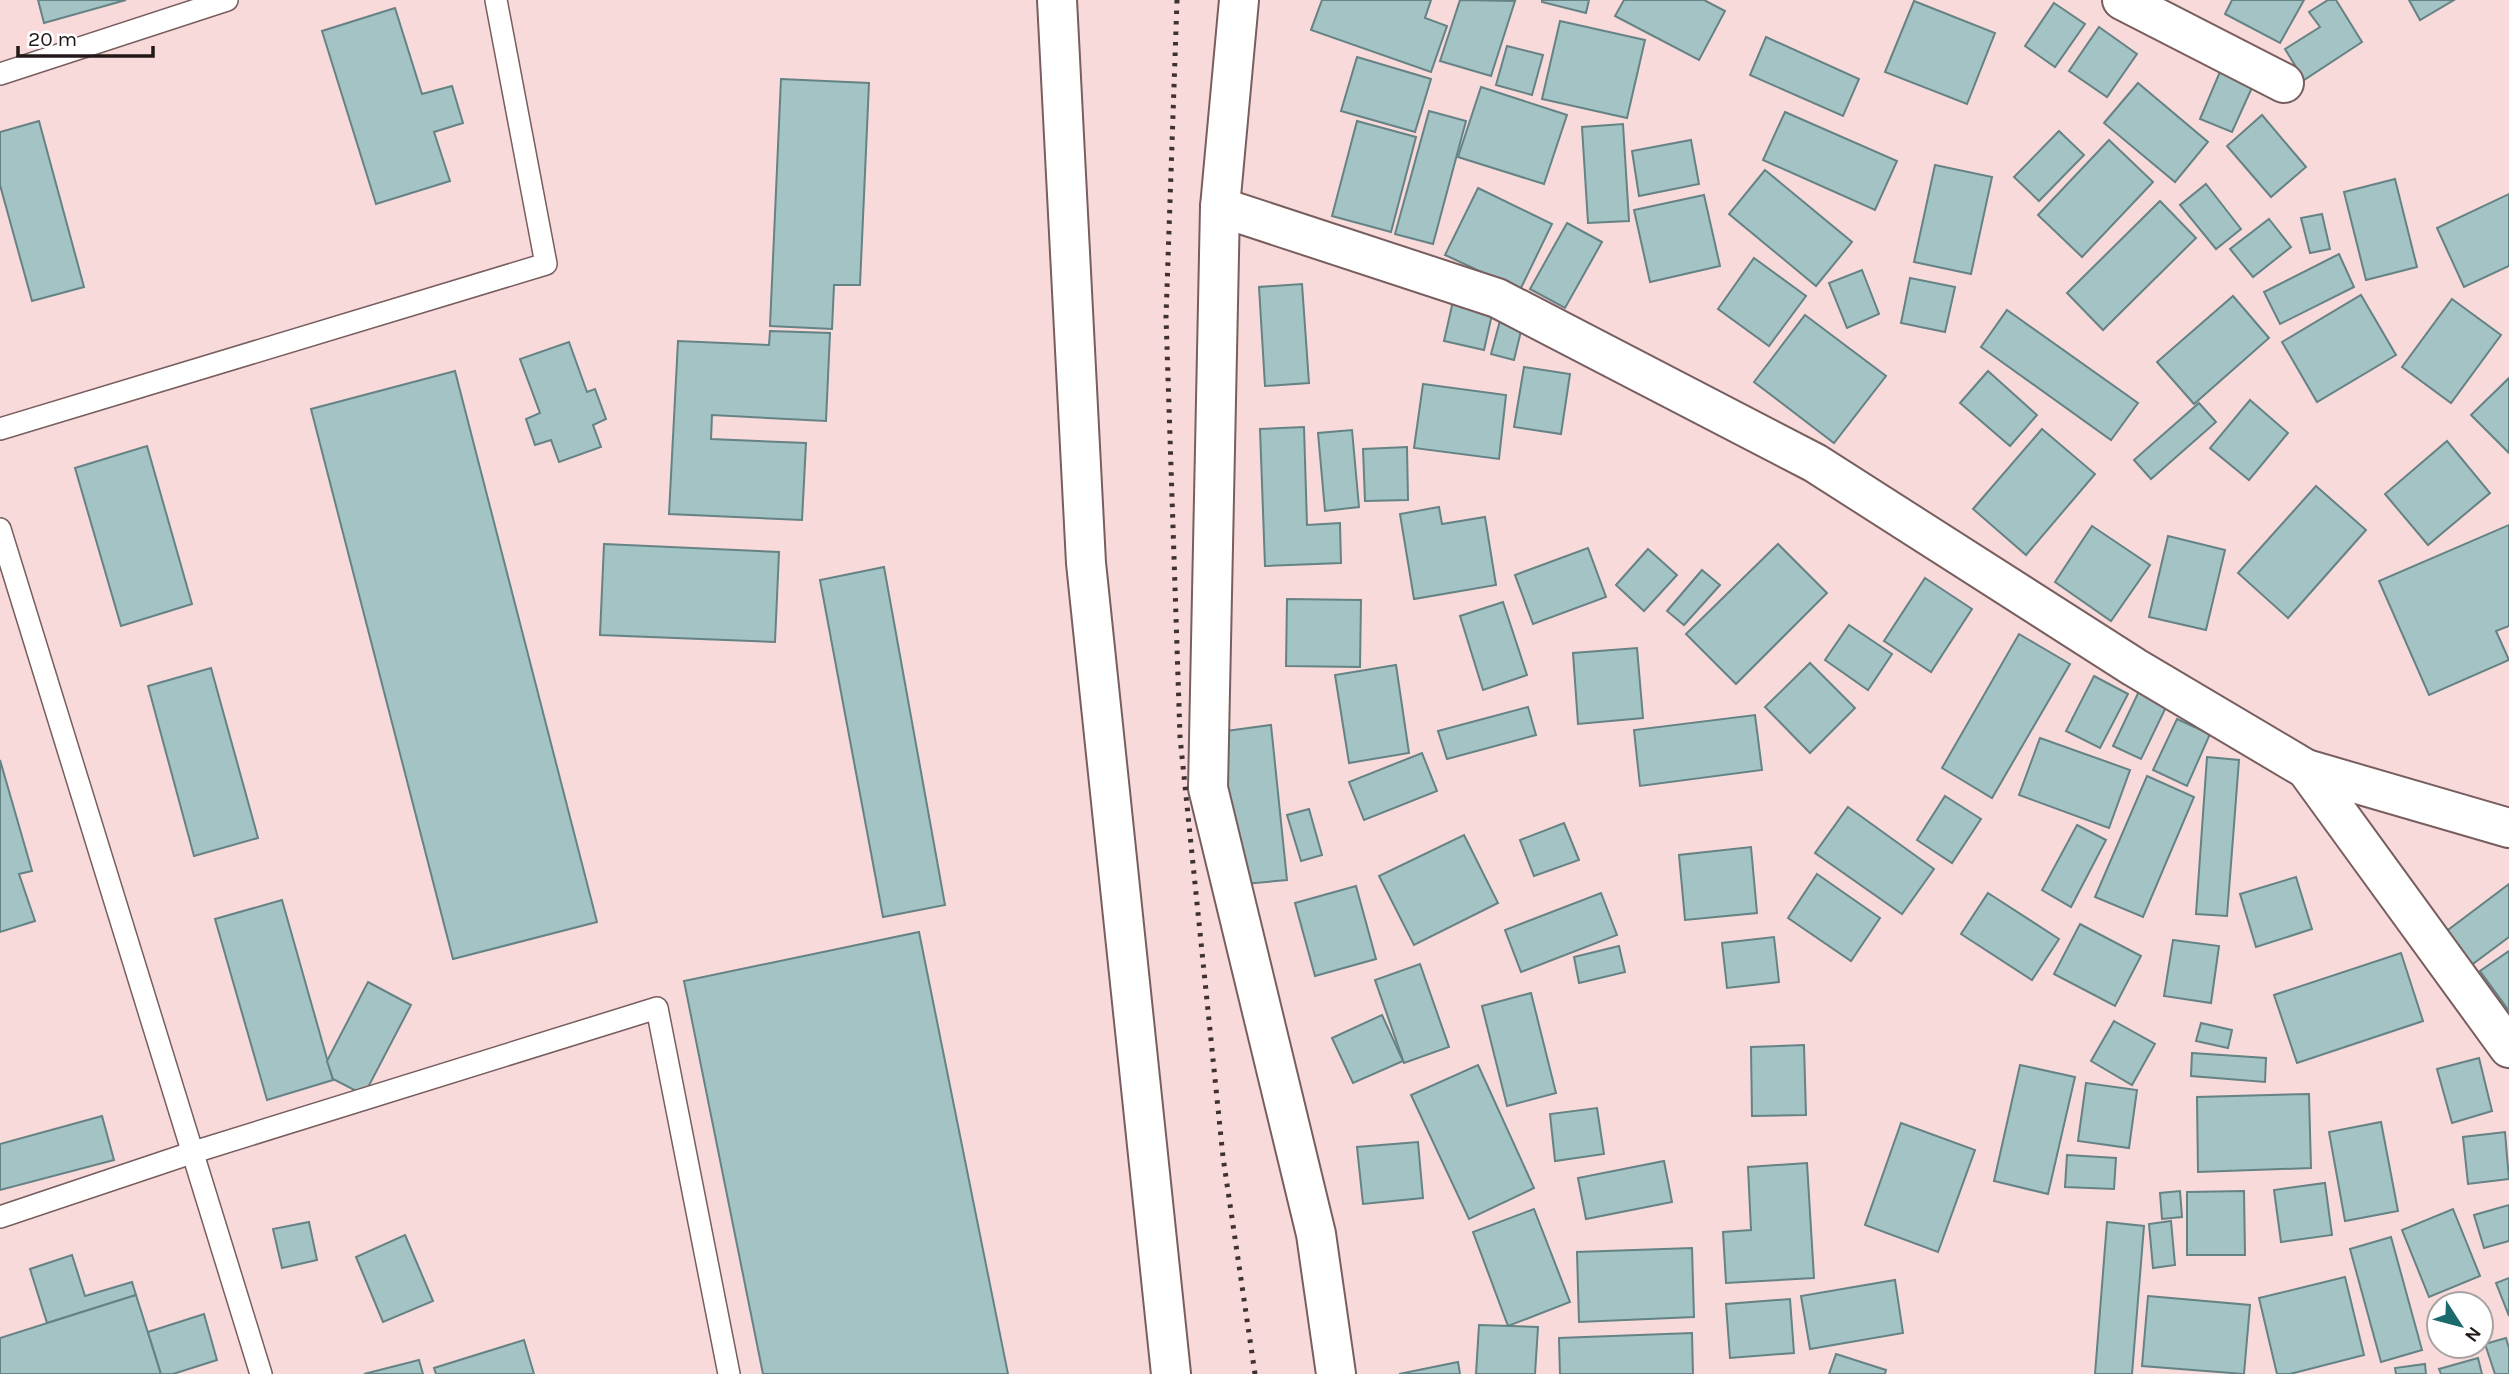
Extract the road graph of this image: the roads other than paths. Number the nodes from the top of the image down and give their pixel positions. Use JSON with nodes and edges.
{"nodes":[{"id":1,"x":227,"y":0,"type":"edge"},
{"id":2,"x":496,"y":0,"type":"edge"},
{"id":3,"x":1057,"y":0,"type":"edge"},
{"id":4,"x":1239,"y":0,"type":"edge"},
{"id":5,"x":2122,"y":0,"type":"edge"},
{"id":6,"x":0,"y":74,"type":"edge"},
{"id":7,"x":2284,"y":83,"type":"dead end"},
{"id":8,"x":1220,"y":207,"type":"junction"},
{"id":9,"x":0,"y":429,"type":"edge"},
{"id":10,"x":0,"y":529,"type":"edge"},
{"id":11,"x":2306,"y":769,"type":"junction"},
{"id":12,"x":2509,"y":828,"type":"edge"},
{"id":13,"x":2509,"y":1048,"type":"edge"},
{"id":14,"x":194,"y":1152,"type":"junction"},
{"id":15,"x":0,"y":1217,"type":"edge"},
{"id":16,"x":261,"y":1374,"type":"edge"},
{"id":17,"x":729,"y":1374,"type":"edge"},
{"id":18,"x":1171,"y":1374,"type":"edge"},
{"id":19,"x":1336,"y":1374,"type":"edge"}],
"edges":[{"from":1,"to":6,"type":"lane"},
{"from":2,"to":9,"type":"lane"},
{"from":3,"to":18,"type":"street"},
{"from":4,"to":8,"type":"street"},
{"from":5,"to":7,"type":"street"},
{"from":8,"to":11,"type":"street"},
{"from":8,"to":19,"type":"street"},
{"from":10,"to":14,"type":"lane"},
{"from":11,"to":12,"type":"street"},
{"from":11,"to":13,"type":"street"},
{"from":14,"to":15,"type":"lane"},
{"from":14,"to":16,"type":"lane"},
{"from":14,"to":17,"type":"lane"}]}
